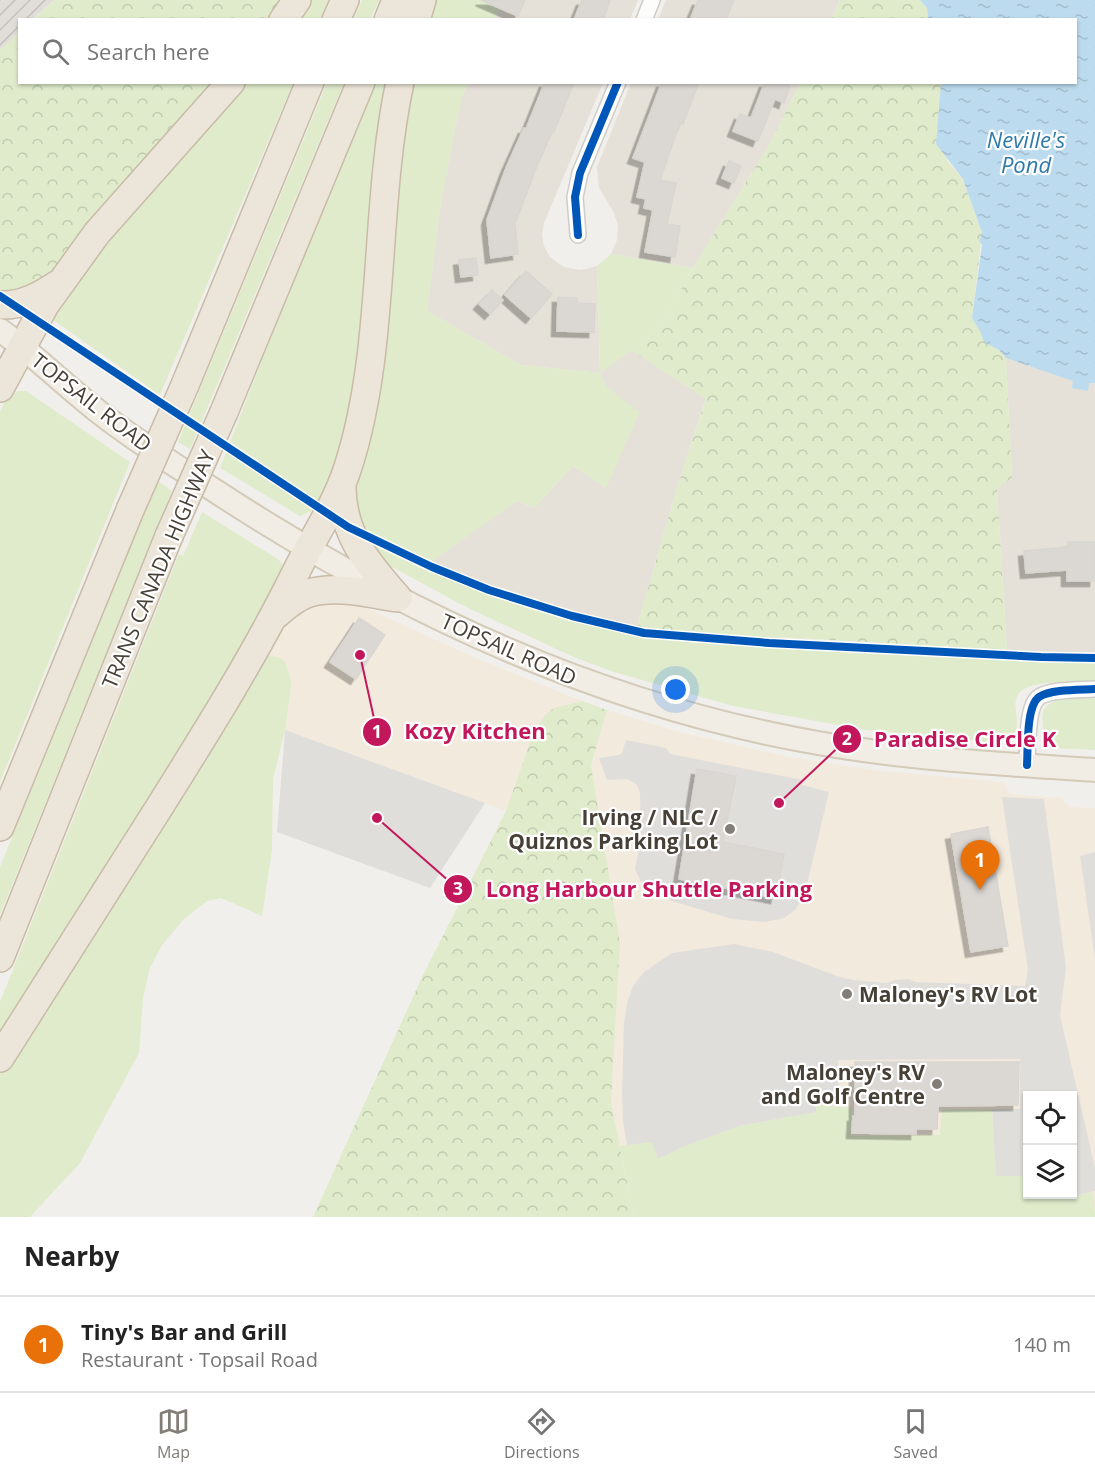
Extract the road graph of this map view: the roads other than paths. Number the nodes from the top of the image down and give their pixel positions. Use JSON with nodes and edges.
{"nodes":[{"id":1,"x":297,"y":0,"type":"edge"},
{"id":2,"x":345,"y":0,"type":"edge"},
{"id":3,"x":396,"y":0,"type":"edge"},
{"id":4,"x":422,"y":0,"type":"edge"},
{"id":5,"x":652,"y":0,"type":"edge"},
{"id":6,"x":284,"y":18,"type":"edge"},
{"id":7,"x":337,"y":18,"type":"edge"},
{"id":8,"x":389,"y":18,"type":"edge"},
{"id":9,"x":417,"y":18,"type":"edge"},
{"id":10,"x":645,"y":18,"type":"edge"},
{"id":11,"x":229,"y":84,"type":"edge"},
{"id":12,"x":309,"y":84,"type":"edge"},
{"id":13,"x":360,"y":84,"type":"edge"},
{"id":14,"x":400,"y":84,"type":"edge"},
{"id":15,"x":617,"y":84,"type":"edge"},
{"id":16,"x":578,"y":235,"type":"dead end"},
{"id":17,"x":59,"y":284,"type":"junction"},
{"id":18,"x":0,"y":305,"type":"edge"},
{"id":19,"x":0,"y":330,"type":"edge"},
{"id":20,"x":24,"y":347,"type":"junction"},
{"id":21,"x":0,"y":388,"type":"edge"},
{"id":22,"x":342,"y":481,"type":"junction"},
{"id":23,"x":308,"y":548,"type":"junction"},
{"id":24,"x":398,"y":598,"type":"junction"},
{"id":25,"x":274,"y":616,"type":"junction"},
{"id":26,"x":1095,"y":689,"type":"edge"},
{"id":27,"x":1027,"y":765,"type":"junction"},
{"id":28,"x":1095,"y":770,"type":"edge"},
{"id":29,"x":0,"y":827,"type":"edge"},
{"id":30,"x":0,"y":958,"type":"edge"},
{"id":31,"x":0,"y":1058,"type":"edge"}],
"edges":[{"from":1,"to":6,"type":"highway"},
{"from":2,"to":7,"type":"highway"},
{"from":3,"to":8,"type":"highway"},
{"from":4,"to":9,"type":"highway"},
{"from":5,"to":10,"type":"street"},
{"from":11,"to":17,"type":"highway"},
{"from":12,"to":29,"type":"highway","bridge":true},
{"from":13,"to":30,"type":"highway","name":"TRANS CANADA HIGHWAY","bridge":true},
{"from":14,"to":22,"type":"highway"},
{"from":15,"to":16,"type":"street"},
{"from":17,"to":18,"type":"highway"},
{"from":17,"to":20,"type":"highway"},
{"from":19,"to":20,"type":"main road","name":"TOPSAIL ROAD"},
{"from":20,"to":21,"type":"highway"},
{"from":20,"to":23,"type":"main road","name":"TOPSAIL ROAD"},
{"from":22,"to":23,"type":"highway"},
{"from":22,"to":24,"type":"highway"},
{"from":23,"to":24,"type":"main road","name":"TOPSAIL ROAD"},
{"from":23,"to":25,"type":"highway"},
{"from":24,"to":25,"type":"highway"},
{"from":24,"to":27,"type":"main road","name":"TOPSAIL ROAD"},
{"from":25,"to":31,"type":"highway"},
{"from":26,"to":27,"type":"street"},
{"from":27,"to":28,"type":"main road","name":"TOPSAIL ROAD"}]}
